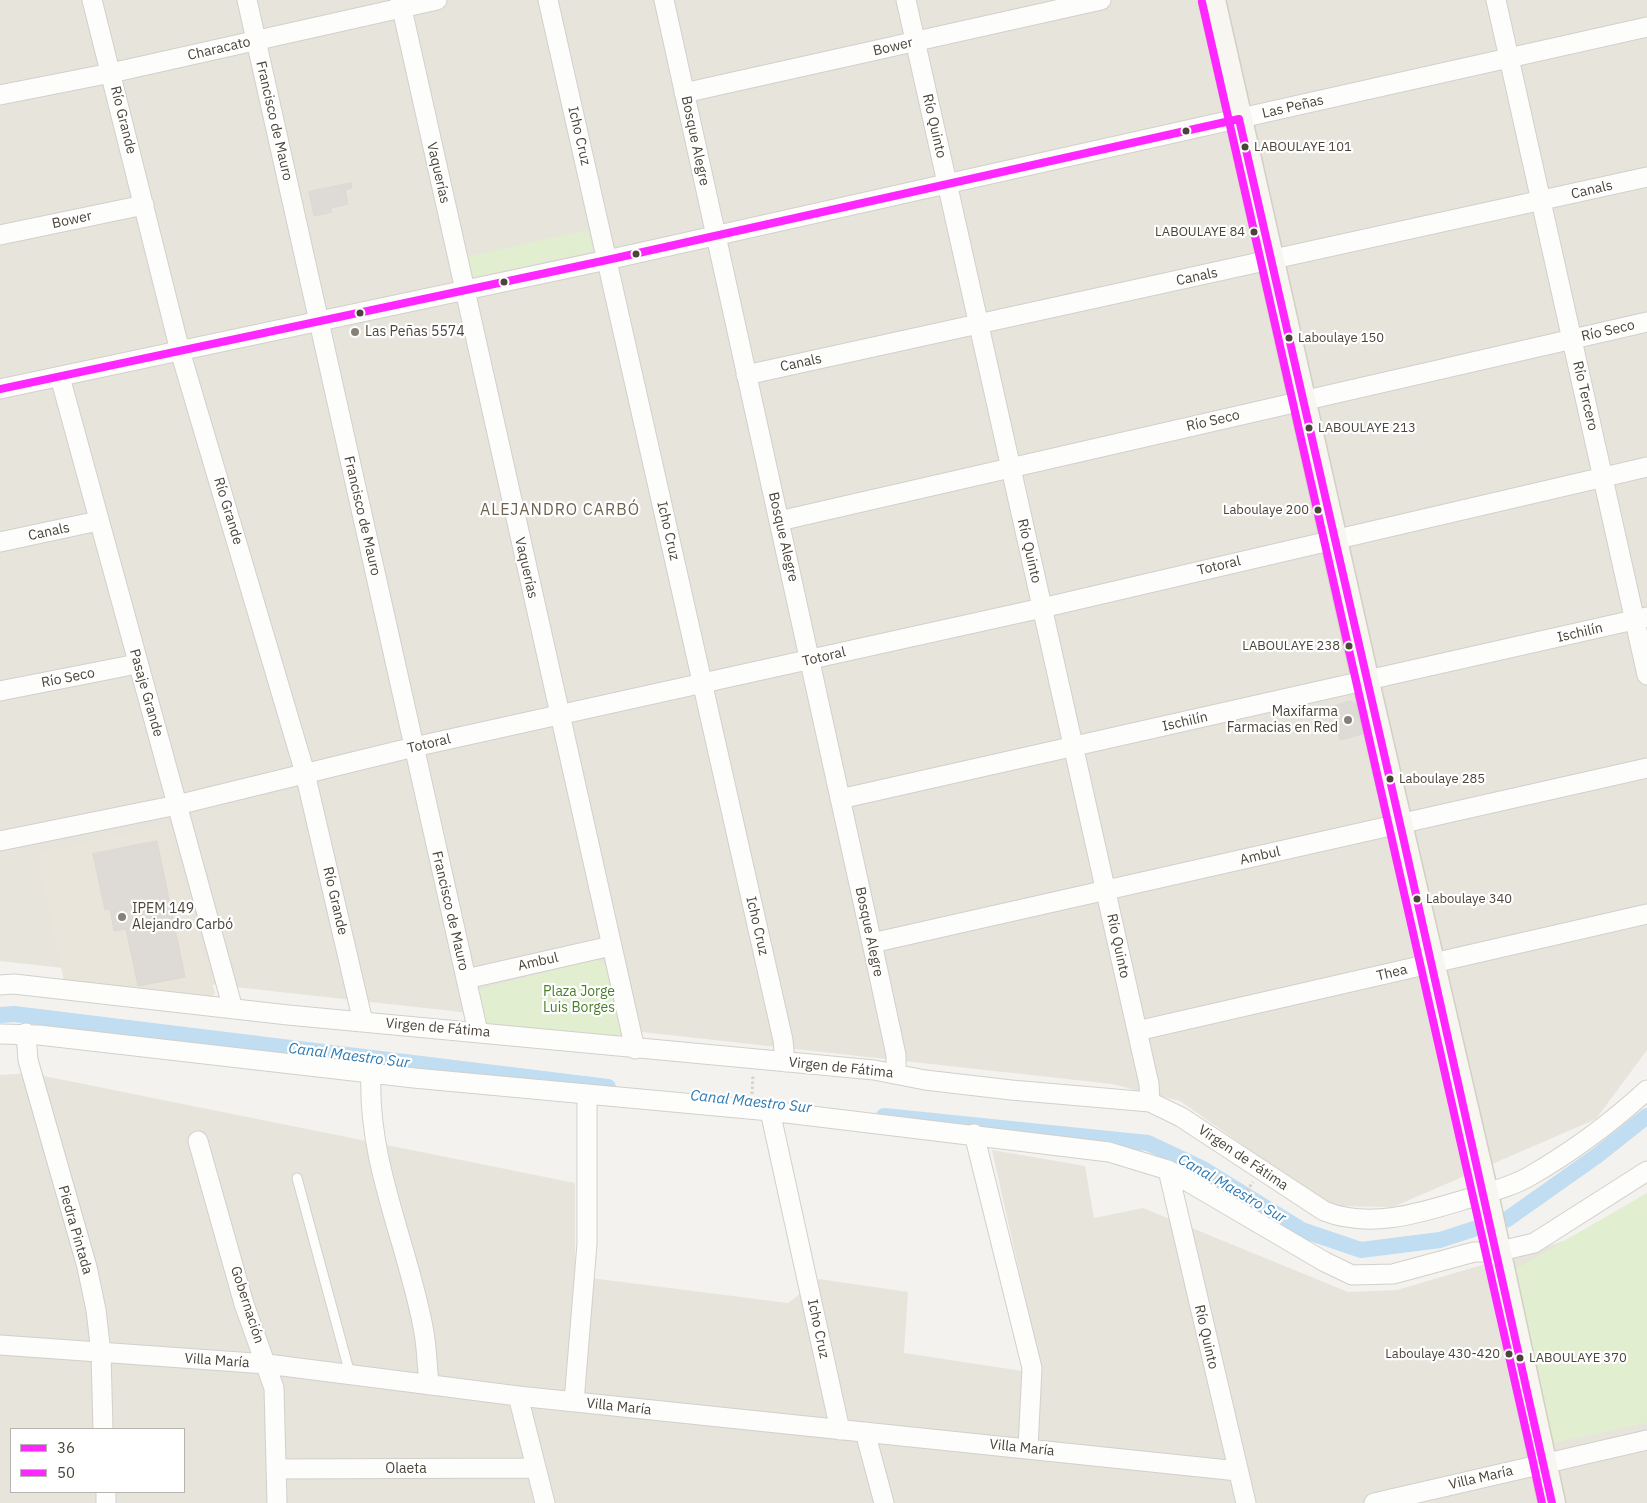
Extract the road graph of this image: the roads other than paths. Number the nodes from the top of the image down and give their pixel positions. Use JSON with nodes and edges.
{"nodes":[{"id":1,"x":92,"y":0,"type":"edge"},
{"id":2,"x":247,"y":0,"type":"edge"},
{"id":3,"x":437,"y":0,"type":"edge"},
{"id":4,"x":548,"y":0,"type":"edge"},
{"id":5,"x":664,"y":0,"type":"edge"},
{"id":6,"x":906,"y":0,"type":"edge"},
{"id":7,"x":1102,"y":0,"type":"edge"},
{"id":8,"x":1212,"y":0,"type":"edge"},
{"id":9,"x":1496,"y":0,"type":"edge"},
{"id":10,"x":401,"y":4,"type":"edge"},
{"id":11,"x":1647,"y":27,"type":"edge"},
{"id":12,"x":256,"y":40,"type":"junction"},
{"id":13,"x":916,"y":42,"type":"junction"},
{"id":14,"x":1508,"y":58,"type":"junction"},
{"id":15,"x":111,"y":73,"type":"junction"},
{"id":16,"x":684,"y":93,"type":"junction"},
{"id":17,"x":0,"y":95,"type":"edge"},
{"id":18,"x":1240,"y":119,"type":"junction"},
{"id":19,"x":1647,"y":177,"type":"edge"},
{"id":20,"x":947,"y":184,"type":"junction"},
{"id":21,"x":1541,"y":202,"type":"junction"},
{"id":22,"x":144,"y":205,"type":"junction"},
{"id":23,"x":0,"y":235,"type":"edge"},
{"id":24,"x":715,"y":236,"type":"junction"},
{"id":25,"x":607,"y":260,"type":"junction"},
{"id":26,"x":1272,"y":260,"type":"junction"},
{"id":27,"x":464,"y":291,"type":"junction"},
{"id":28,"x":319,"y":322,"type":"junction"},
{"id":29,"x":1647,"y":322,"type":"edge"},
{"id":30,"x":979,"y":325,"type":"junction"},
{"id":31,"x":1572,"y":340,"type":"junction"},
{"id":32,"x":180,"y":351,"type":"junction"},
{"id":33,"x":746,"y":375,"type":"junction"},
{"id":34,"x":60,"y":377,"type":"junction"},
{"id":35,"x":0,"y":389,"type":"edge"},
{"id":36,"x":1304,"y":400,"type":"junction"},
{"id":37,"x":1011,"y":467,"type":"junction"},
{"id":38,"x":1647,"y":467,"type":"edge"},
{"id":39,"x":1603,"y":478,"type":"junction"},
{"id":40,"x":98,"y":521,"type":"junction"},
{"id":41,"x":779,"y":521,"type":"junction"},
{"id":42,"x":1334,"y":539,"type":"junction"},
{"id":43,"x":0,"y":542,"type":"edge"},
{"id":44,"x":1042,"y":608,"type":"junction"},
{"id":45,"x":1641,"y":619,"type":"edge"},
{"id":46,"x":810,"y":660,"type":"junction"},
{"id":47,"x":137,"y":664,"type":"junction"},
{"id":48,"x":1647,"y":675,"type":"edge"},
{"id":49,"x":1366,"y":682,"type":"junction"},
{"id":50,"x":703,"y":684,"type":"junction"},
{"id":51,"x":0,"y":691,"type":"edge"},
{"id":52,"x":559,"y":715,"type":"junction"},
{"id":53,"x":414,"y":747,"type":"junction"},
{"id":54,"x":1074,"y":747,"type":"junction"},
{"id":55,"x":1647,"y":768,"type":"edge"},
{"id":56,"x":305,"y":773,"type":"junction"},
{"id":57,"x":840,"y":799,"type":"junction"},
{"id":58,"x":177,"y":804,"type":"junction"},
{"id":59,"x":1399,"y":824,"type":"junction"},
{"id":60,"x":0,"y":841,"type":"edge"},
{"id":61,"x":1106,"y":892,"type":"junction"},
{"id":62,"x":1647,"y":914,"type":"edge"},
{"id":63,"x":872,"y":943,"type":"junction"},
{"id":64,"x":611,"y":946,"type":"junction"},
{"id":65,"x":1431,"y":964,"type":"junction"},
{"id":66,"x":466,"y":979,"type":"junction"},
{"id":67,"x":0,"y":985,"type":"edge"},
{"id":68,"x":233,"y":1009,"type":"junction"},
{"id":69,"x":364,"y":1022,"type":"junction"},
{"id":70,"x":1137,"y":1031,"type":"junction"},
{"id":71,"x":478,"y":1032,"type":"junction"},
{"id":72,"x":0,"y":1034,"type":"edge"},
{"id":73,"x":26,"y":1034,"type":"junction"},
{"id":74,"x":634,"y":1048,"type":"junction"},
{"id":75,"x":785,"y":1062,"type":"junction"},
{"id":76,"x":371,"y":1073,"type":"junction"},
{"id":77,"x":896,"y":1074,"type":"junction"},
{"id":78,"x":1647,"y":1090,"type":"edge"},
{"id":79,"x":587,"y":1094,"type":"junction"},
{"id":80,"x":1150,"y":1102,"type":"junction"},
{"id":81,"x":770,"y":1111,"type":"junction"},
{"id":82,"x":974,"y":1134,"type":"junction"},
{"id":83,"x":198,"y":1141,"type":"dead end"},
{"id":84,"x":1168,"y":1170,"type":"junction"},
{"id":85,"x":1647,"y":1171,"type":"edge"},
{"id":86,"x":297,"y":1178,"type":"dead end"},
{"id":87,"x":1485,"y":1194,"type":"junction"},
{"id":88,"x":1496,"y":1252,"type":"junction"},
{"id":89,"x":0,"y":1345,"type":"edge"},
{"id":90,"x":101,"y":1353,"type":"junction"},
{"id":91,"x":267,"y":1364,"type":"junction"},
{"id":92,"x":350,"y":1374,"type":"junction"},
{"id":93,"x":429,"y":1385,"type":"junction"},
{"id":94,"x":518,"y":1396,"type":"junction"},
{"id":95,"x":574,"y":1402,"type":"junction"},
{"id":96,"x":104,"y":1428,"type":"edge"},
{"id":97,"x":840,"y":1430,"type":"junction"},
{"id":98,"x":866,"y":1432,"type":"junction"},
{"id":99,"x":1647,"y":1440,"type":"edge"},
{"id":100,"x":1028,"y":1448,"type":"junction"},
{"id":101,"x":1543,"y":1463,"type":"junction"},
{"id":102,"x":536,"y":1468,"type":"junction"},
{"id":103,"x":276,"y":1469,"type":"junction"},
{"id":104,"x":1238,"y":1471,"type":"junction"},
{"id":105,"x":277,"y":1503,"type":"edge"},
{"id":106,"x":546,"y":1503,"type":"edge"},
{"id":107,"x":884,"y":1503,"type":"edge"},
{"id":108,"x":1246,"y":1503,"type":"edge"},
{"id":109,"x":1374,"y":1503,"type":"edge"},
{"id":110,"x":1552,"y":1503,"type":"edge"}],
"edges":[{"from":1,"to":15,"type":"street","name":"Río Grande"},
{"from":2,"to":12,"type":"street","name":"Francisco de Mauro"},
{"from":3,"to":10,"type":"street","name":"Characato"},
{"from":4,"to":25,"type":"street","name":"Icho Cruz"},
{"from":5,"to":16,"type":"street","name":"Bosque Alegre"},
{"from":6,"to":13,"type":"street","name":"Río Quinto"},
{"from":7,"to":13,"type":"street","name":"Bower"},
{"from":8,"to":18,"type":"main road"},
{"from":9,"to":14,"type":"street","name":"Río Tercero"},
{"from":10,"to":12,"type":"street","name":"Characato"},
{"from":10,"to":27,"type":"street","name":"Vaquerías"},
{"from":11,"to":14,"type":"street","name":"Las Peñas"},
{"from":12,"to":15,"type":"street","name":"Characato"},
{"from":12,"to":28,"type":"street","name":"Francisco de Mauro"},
{"from":13,"to":16,"type":"street","name":"Bower"},
{"from":13,"to":20,"type":"street","name":"Río Quinto"},
{"from":14,"to":18,"type":"street","name":"Las Peñas"},
{"from":14,"to":21,"type":"street","name":"Río Tercero"},
{"from":15,"to":17,"type":"street","name":"Characato"},
{"from":15,"to":22,"type":"street","name":"Río Grande"},
{"from":16,"to":24,"type":"street","name":"Bosque Alegre"},
{"from":18,"to":20,"type":"street","name":"Las Peñas"},
{"from":18,"to":26,"type":"main road"},
{"from":19,"to":21,"type":"street","name":"Canals"},
{"from":20,"to":24,"type":"street","name":"Las Peñas"},
{"from":20,"to":30,"type":"street","name":"Río Quinto"},
{"from":21,"to":26,"type":"street","name":"Canals"},
{"from":21,"to":31,"type":"street","name":"Río Tercero"},
{"from":22,"to":23,"type":"street","name":"Bower"},
{"from":22,"to":32,"type":"street","name":"Río Grande"},
{"from":24,"to":25,"type":"street","name":"Las Peñas"},
{"from":24,"to":33,"type":"street","name":"Bosque Alegre"},
{"from":25,"to":27,"type":"street","name":"Las Peñas"},
{"from":25,"to":50,"type":"street","name":"Icho Cruz"},
{"from":26,"to":30,"type":"street","name":"Canals"},
{"from":26,"to":36,"type":"main road"},
{"from":27,"to":28,"type":"street","name":"Las Peñas"},
{"from":27,"to":52,"type":"street","name":"Vaquerías"},
{"from":28,"to":32,"type":"street","name":"Las Peñas"},
{"from":28,"to":53,"type":"street","name":"Francisco de Mauro"},
{"from":29,"to":31,"type":"street","name":"Río Seco"},
{"from":30,"to":33,"type":"street","name":"Canals"},
{"from":30,"to":37,"type":"street","name":"Río Quinto"},
{"from":31,"to":36,"type":"street","name":"Río Seco"},
{"from":31,"to":39,"type":"street","name":"Río Tercero"},
{"from":32,"to":34,"type":"street","name":"Las Peñas"},
{"from":32,"to":56,"type":"street","name":"Río Grande"},
{"from":33,"to":41,"type":"street","name":"Bosque Alegre"},
{"from":34,"to":35,"type":"street","name":"Las Peñas"},
{"from":34,"to":40,"type":"street","name":"Pasaje Grande"},
{"from":36,"to":37,"type":"street","name":"Río Seco"},
{"from":36,"to":42,"type":"main road"},
{"from":37,"to":41,"type":"street","name":"Río Seco"},
{"from":37,"to":44,"type":"street","name":"Río Quinto"},
{"from":38,"to":39,"type":"street","name":"Totoral"},
{"from":39,"to":42,"type":"street","name":"Totoral"},
{"from":39,"to":45,"type":"street","name":"Río Tercero"},
{"from":40,"to":43,"type":"street","name":"Canals"},
{"from":40,"to":47,"type":"street","name":"Pasaje Grande"},
{"from":41,"to":46,"type":"street","name":"Bosque Alegre"},
{"from":42,"to":44,"type":"street","name":"Totoral"},
{"from":42,"to":49,"type":"main road"},
{"from":44,"to":46,"type":"street","name":"Totoral"},
{"from":44,"to":54,"type":"street","name":"Río Quinto"},
{"from":45,"to":48,"type":"street","name":"Río Tercero"},
{"from":45,"to":49,"type":"street","name":"Ischilín"},
{"from":46,"to":50,"type":"street","name":"Totoral"},
{"from":46,"to":57,"type":"street","name":"Bosque Alegre"},
{"from":47,"to":51,"type":"street","name":"Río Seco"},
{"from":47,"to":58,"type":"street","name":"Pasaje Grande"},
{"from":49,"to":54,"type":"street","name":"Ischilín"},
{"from":49,"to":59,"type":"main road"},
{"from":50,"to":52,"type":"street","name":"Totoral"},
{"from":50,"to":75,"type":"street","name":"Icho Cruz"},
{"from":52,"to":53,"type":"street","name":"Totoral"},
{"from":52,"to":64,"type":"street","name":"Vaquerías"},
{"from":53,"to":56,"type":"street","name":"Totoral"},
{"from":53,"to":66,"type":"street","name":"Francisco de Mauro"},
{"from":54,"to":57,"type":"street","name":"Ischilín"},
{"from":54,"to":61,"type":"street","name":"Río Quinto"},
{"from":55,"to":59,"type":"street","name":"Ambul"},
{"from":56,"to":58,"type":"street","name":"Totoral"},
{"from":56,"to":69,"type":"street","name":"Río Grande"},
{"from":57,"to":63,"type":"street","name":"Bosque Alegre"},
{"from":58,"to":60,"type":"street","name":"Totoral"},
{"from":58,"to":68,"type":"street","name":"Pasaje Grande"},
{"from":59,"to":61,"type":"street","name":"Ambul"},
{"from":59,"to":65,"type":"main road"},
{"from":61,"to":63,"type":"street","name":"Ambul"},
{"from":61,"to":70,"type":"street","name":"Río Quinto"},
{"from":62,"to":65,"type":"street","name":"Thea"},
{"from":63,"to":77,"type":"street","name":"Bosque Alegre"},
{"from":64,"to":66,"type":"street","name":"Ambul"},
{"from":64,"to":74,"type":"street","name":"Vaquerías"},
{"from":65,"to":70,"type":"street","name":"Thea"},
{"from":65,"to":87,"type":"main road"},
{"from":66,"to":71,"type":"street","name":"Francisco de Mauro"},
{"from":67,"to":68,"type":"street","name":"Virgen de Fátima"},
{"from":68,"to":69,"type":"street","name":"Virgen de Fátima"},
{"from":69,"to":71,"type":"street","name":"Virgen de Fátima"},
{"from":70,"to":80,"type":"street","name":"Río Quinto"},
{"from":71,"to":74,"type":"street","name":"Virgen de Fátima"},
{"from":72,"to":73,"type":"street"},
{"from":73,"to":76,"type":"street"},
{"from":73,"to":90,"type":"street","name":"Piedra Pintada"},
{"from":74,"to":75,"type":"street","name":"Virgen de Fátima"},
{"from":75,"to":77,"type":"street","name":"Virgen de Fátima"},
{"from":76,"to":79,"type":"street"},
{"from":76,"to":93,"type":"street"},
{"from":77,"to":80,"type":"street","name":"Virgen de Fátima"},
{"from":78,"to":87,"type":"street","name":"Virgen de Fátima"},
{"from":79,"to":81,"type":"street"},
{"from":79,"to":95,"type":"street"},
{"from":80,"to":87,"type":"street","name":"Virgen de Fátima"},
{"from":81,"to":82,"type":"street"},
{"from":81,"to":97,"type":"street","name":"Icho Cruz"},
{"from":82,"to":84,"type":"street"},
{"from":82,"to":100,"type":"street"},
{"from":83,"to":91,"type":"street","name":"Gobernación"},
{"from":84,"to":88,"type":"street"},
{"from":84,"to":104,"type":"street","name":"Río Quinto"},
{"from":85,"to":88,"type":"street"},
{"from":86,"to":92,"type":"lane"},
{"from":87,"to":88,"type":"main road"},
{"from":88,"to":101,"type":"main road"},
{"from":89,"to":90,"type":"street","name":"Villa María"},
{"from":90,"to":91,"type":"street","name":"Villa María"},
{"from":90,"to":96,"type":"street","name":"Piedra Pintada"},
{"from":91,"to":92,"type":"street","name":"Villa María"},
{"from":91,"to":103,"type":"street","name":"Gobernación"},
{"from":92,"to":93,"type":"street","name":"Villa María"},
{"from":93,"to":94,"type":"street","name":"Villa María"},
{"from":94,"to":95,"type":"street","name":"Villa María"},
{"from":94,"to":102,"type":"street"},
{"from":95,"to":97,"type":"street","name":"Villa María"},
{"from":97,"to":98,"type":"street","name":"Villa María"},
{"from":98,"to":100,"type":"street","name":"Villa María"},
{"from":98,"to":107,"type":"street"},
{"from":99,"to":101,"type":"street","name":"Villa María"},
{"from":100,"to":104,"type":"street","name":"Villa María"},
{"from":101,"to":109,"type":"street","name":"Villa María"},
{"from":101,"to":110,"type":"main road"},
{"from":102,"to":103,"type":"street","name":"Olaeta"},
{"from":102,"to":106,"type":"street"},
{"from":103,"to":105,"type":"street","name":"Gobernación"},
{"from":104,"to":108,"type":"street","name":"Río Quinto"}]}
